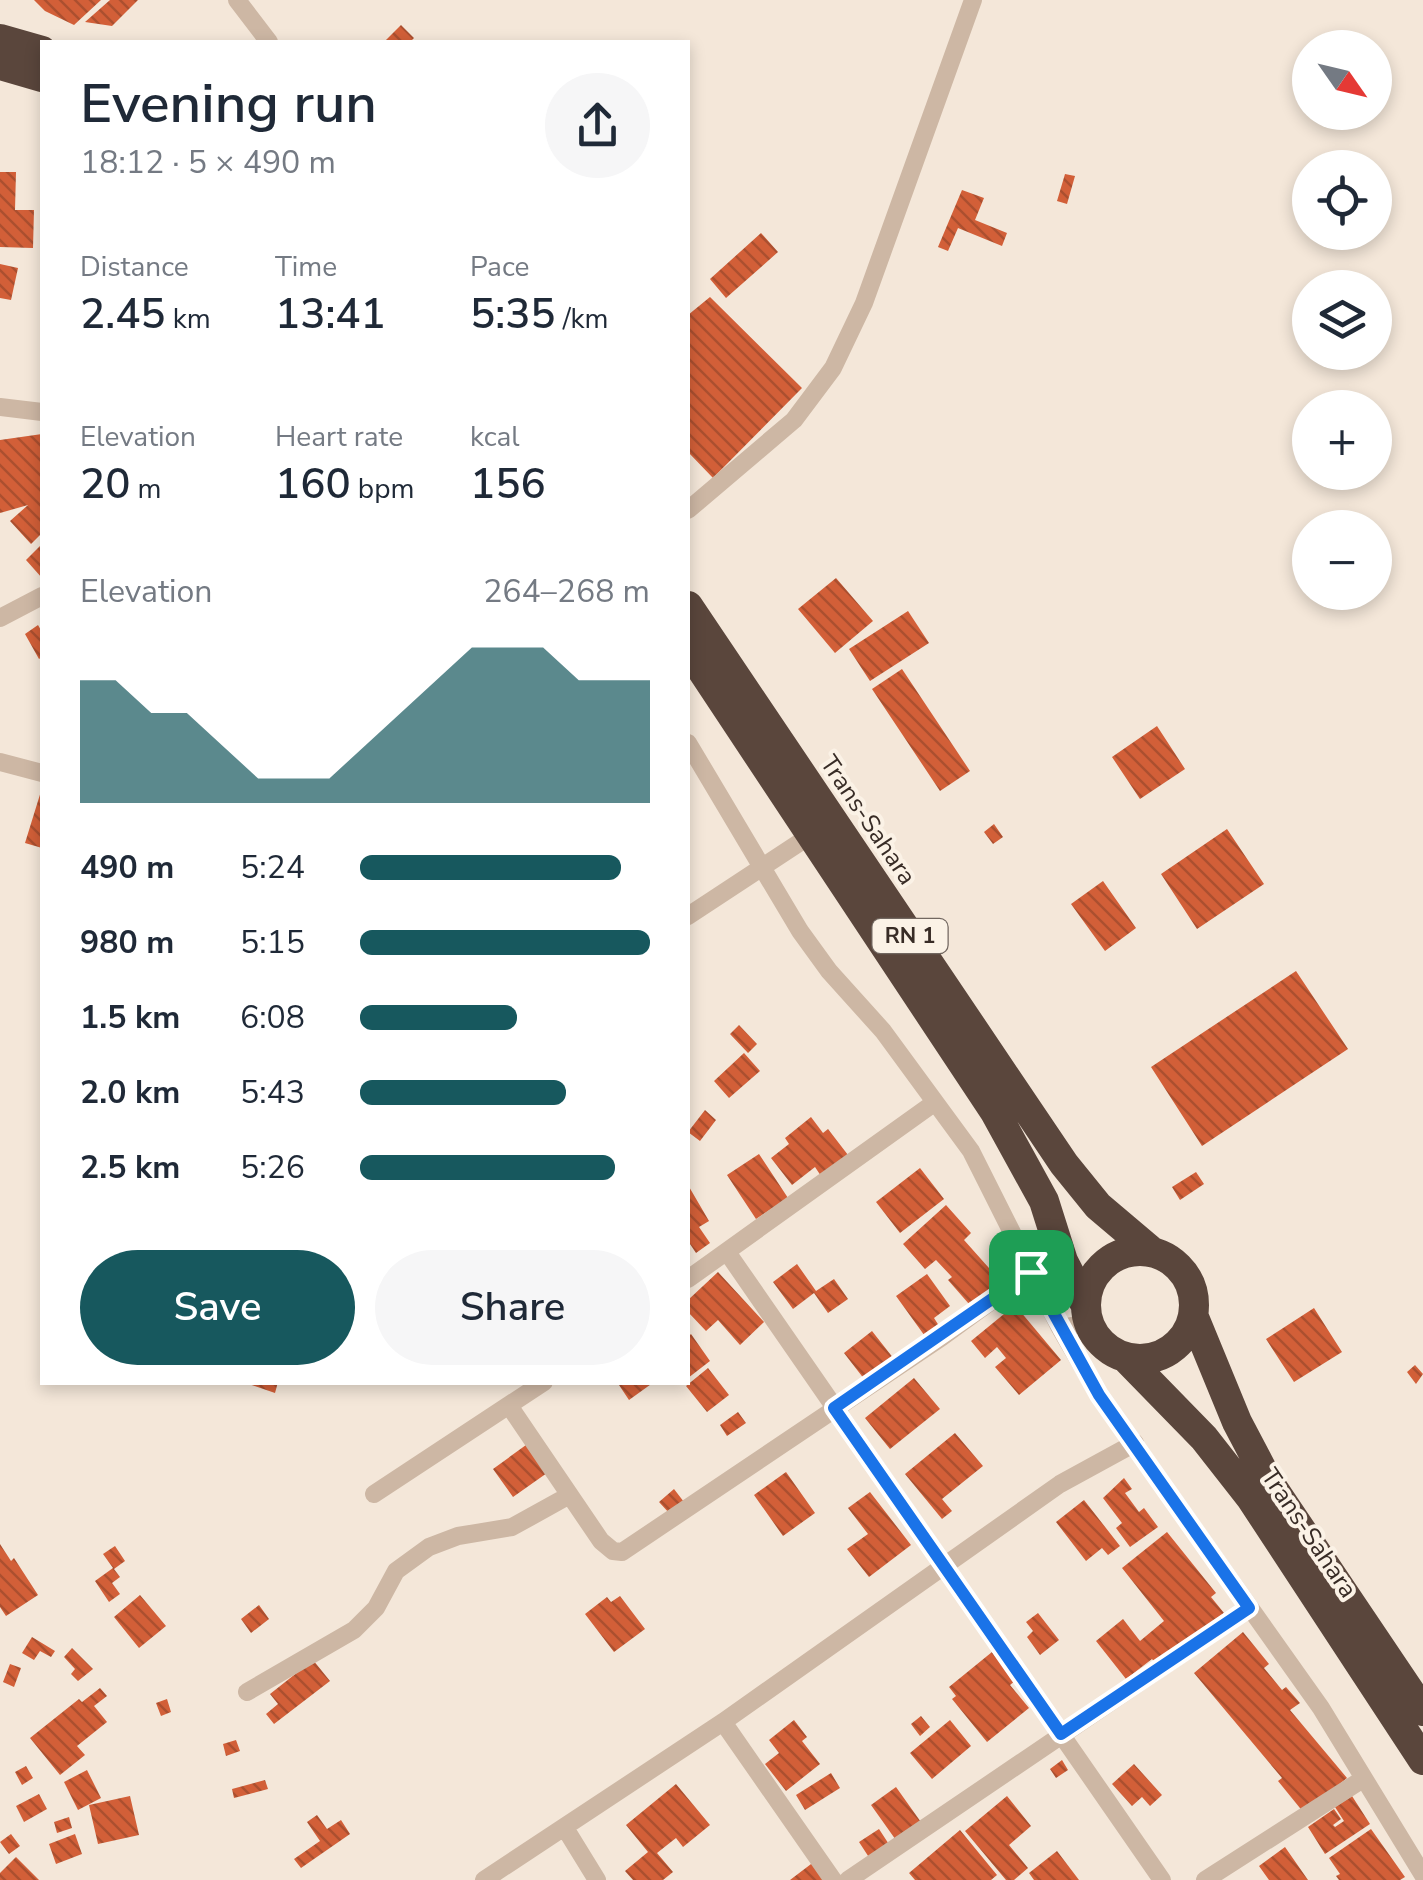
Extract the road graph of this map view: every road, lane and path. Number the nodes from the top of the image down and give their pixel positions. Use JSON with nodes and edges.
{"nodes":[{"id":1,"x":237,"y":0,"type":"edge"},
{"id":2,"x":973,"y":0,"type":"edge"},
{"id":3,"x":0,"y":39,"type":"edge"},
{"id":4,"x":267,"y":40,"type":"edge"},
{"id":5,"x":40,"y":50,"type":"edge"},
{"id":6,"x":0,"y":65,"type":"edge"},
{"id":7,"x":40,"y":76,"type":"edge"},
{"id":8,"x":0,"y":407,"type":"edge"},
{"id":9,"x":40,"y":412,"type":"edge"},
{"id":10,"x":690,"y":508,"type":"edge"},
{"id":11,"x":40,"y":597,"type":"edge"},
{"id":12,"x":690,"y":609,"type":"edge"},
{"id":13,"x":0,"y":618,"type":"edge"},
{"id":14,"x":691,"y":661,"type":"edge"},
{"id":15,"x":690,"y":746,"type":"edge"},
{"id":16,"x":0,"y":762,"type":"edge"},
{"id":17,"x":40,"y":772,"type":"edge"},
{"id":18,"x":811,"y":835,"type":"junction"},
{"id":19,"x":762,"y":866,"type":"junction"},
{"id":20,"x":690,"y":915,"type":"edge"},
{"id":21,"x":934,"y":1104,"type":"junction"},
{"id":22,"x":1150,"y":1250,"type":"junction"},
{"id":23,"x":727,"y":1252,"type":"junction"},
{"id":24,"x":1031,"y":1272,"type":"junction"},
{"id":25,"x":690,"y":1277,"type":"edge"},
{"id":26,"x":1193,"y":1316,"type":"junction"},
{"id":27,"x":1078,"y":1318,"type":"junction"},
{"id":28,"x":1125,"y":1357,"type":"junction"},
{"id":29,"x":540,"y":1385,"type":"edge"},
{"id":30,"x":510,"y":1407,"type":"junction"},
{"id":31,"x":834,"y":1408,"type":"junction"},
{"id":32,"x":1135,"y":1443,"type":"junction"},
{"id":33,"x":374,"y":1494,"type":"dead end"},
{"id":34,"x":568,"y":1496,"type":"junction"},
{"id":35,"x":945,"y":1566,"type":"junction"},
{"id":36,"x":1249,"y":1608,"type":"junction"},
{"id":37,"x":248,"y":1692,"type":"dead end"},
{"id":38,"x":1423,"y":1711,"type":"edge"},
{"id":39,"x":723,"y":1722,"type":"junction"},
{"id":40,"x":1061,"y":1734,"type":"junction"},
{"id":41,"x":1423,"y":1760,"type":"edge"},
{"id":42,"x":1363,"y":1779,"type":"junction"},
{"id":43,"x":565,"y":1828,"type":"junction"},
{"id":44,"x":1423,"y":1874,"type":"edge"},
{"id":45,"x":484,"y":1880,"type":"edge"},
{"id":46,"x":596,"y":1880,"type":"edge"},
{"id":47,"x":834,"y":1880,"type":"edge"},
{"id":48,"x":848,"y":1880,"type":"edge"},
{"id":49,"x":1162,"y":1880,"type":"edge"},
{"id":50,"x":1205,"y":1880,"type":"edge"}],
"edges":[{"from":1,"to":4,"type":"street"},
{"from":2,"to":10,"type":"street"},
{"from":3,"to":5,"type":"highway"},
{"from":6,"to":7,"type":"highway"},
{"from":8,"to":9,"type":"street"},
{"from":11,"to":13,"type":"street"},
{"from":12,"to":22,"type":"highway","name":"Trans-Sahara","number":"RN 1"},
{"from":14,"to":18,"type":"highway","number":"RN 1"},
{"from":15,"to":19,"type":"street"},
{"from":16,"to":17,"type":"street"},
{"from":18,"to":19,"type":"street"},
{"from":18,"to":27,"type":"highway","number":"RN 1"},
{"from":19,"to":20,"type":"street"},
{"from":19,"to":21,"type":"street"},
{"from":21,"to":23,"type":"street"},
{"from":21,"to":24,"type":"street"},
{"from":22,"to":26,"type":"highway"},
{"from":22,"to":27,"type":"highway"},
{"from":23,"to":25,"type":"street"},
{"from":23,"to":31,"type":"street"},
{"from":24,"to":27,"type":"street"},
{"from":24,"to":31,"type":"street"},
{"from":26,"to":28,"type":"highway"},
{"from":26,"to":38,"type":"highway","name":"Trans-Sahara"},
{"from":27,"to":28,"type":"highway"},
{"from":27,"to":32,"type":"street"},
{"from":28,"to":41,"type":"highway","name":"Trans-Sahara"},
{"from":29,"to":30,"type":"street"},
{"from":30,"to":33,"type":"street"},
{"from":30,"to":34,"type":"street"},
{"from":31,"to":34,"type":"street"},
{"from":31,"to":35,"type":"street"},
{"from":32,"to":35,"type":"street"},
{"from":32,"to":36,"type":"street"},
{"from":34,"to":37,"type":"street"},
{"from":35,"to":39,"type":"street"},
{"from":35,"to":40,"type":"street"},
{"from":36,"to":40,"type":"street"},
{"from":36,"to":42,"type":"street"},
{"from":39,"to":43,"type":"street"},
{"from":39,"to":47,"type":"street"},
{"from":40,"to":48,"type":"street"},
{"from":40,"to":49,"type":"street"},
{"from":42,"to":44,"type":"street"},
{"from":42,"to":50,"type":"street"},
{"from":43,"to":45,"type":"street"},
{"from":43,"to":46,"type":"street"}]}
